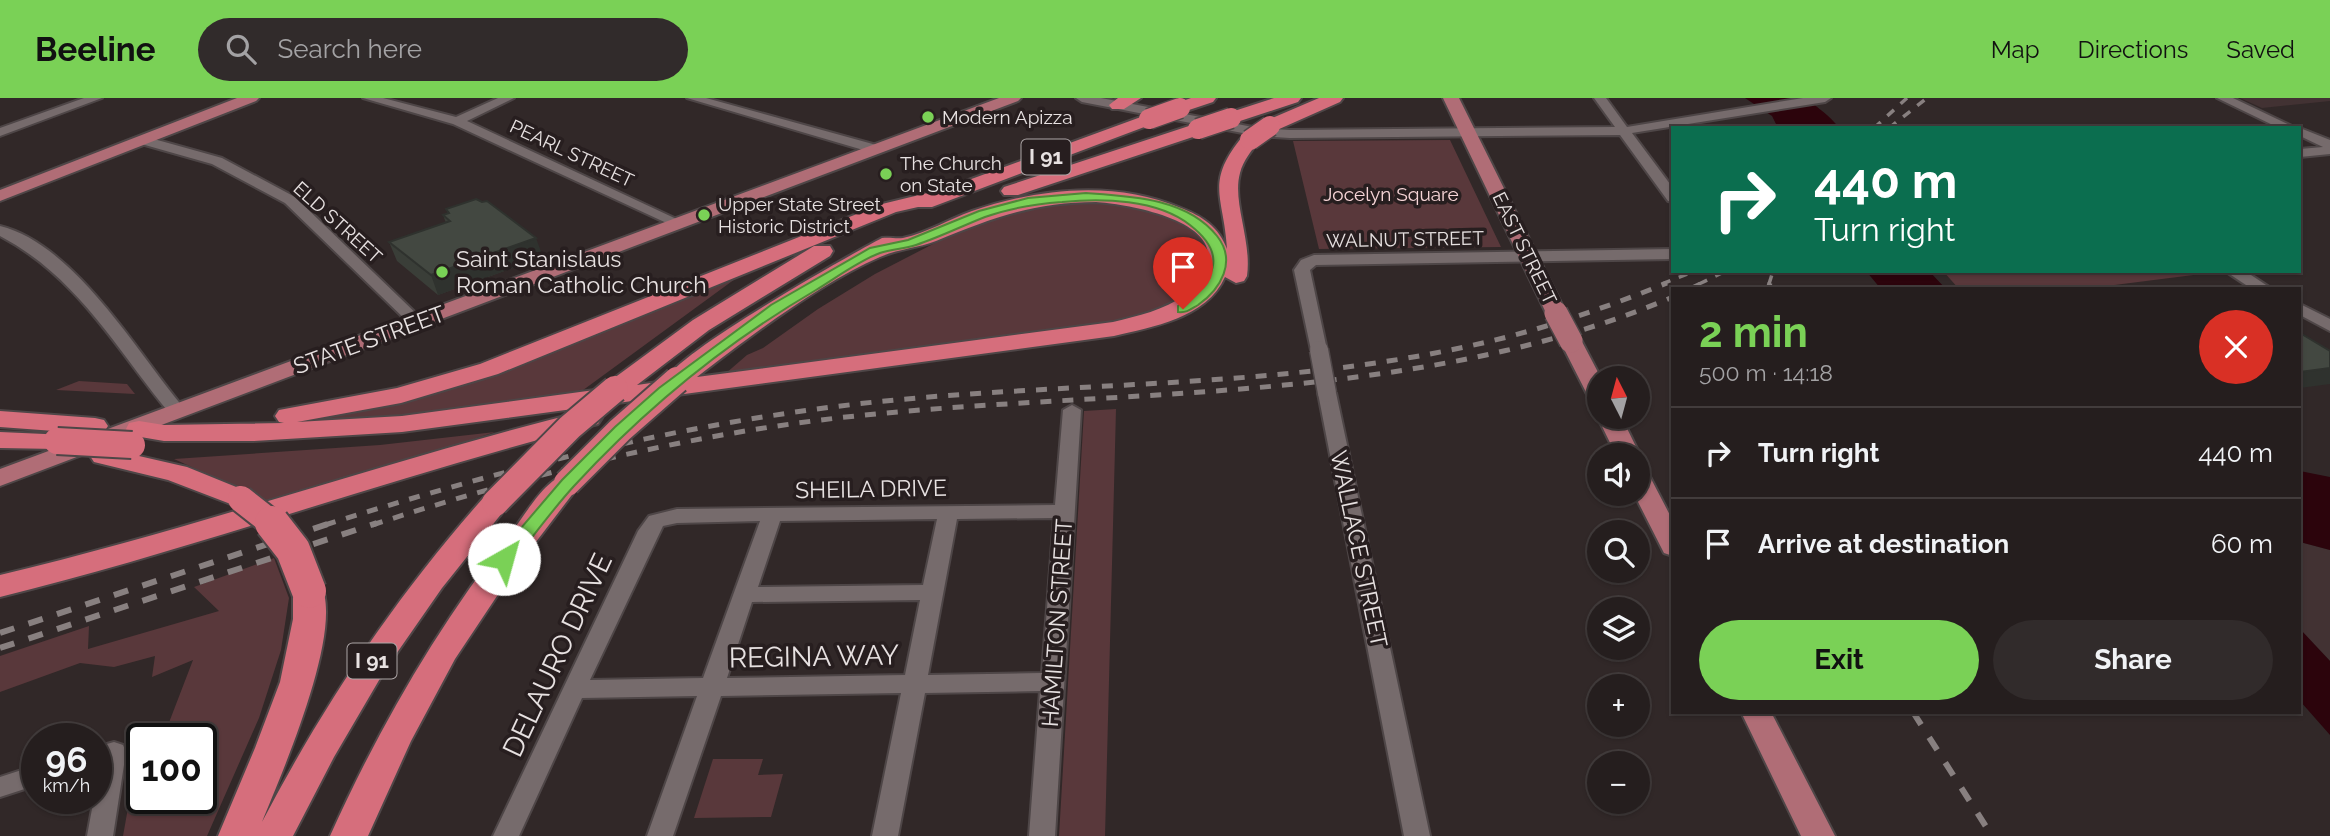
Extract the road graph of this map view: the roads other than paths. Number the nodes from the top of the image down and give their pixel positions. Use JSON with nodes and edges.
{"nodes":[{"id":1,"x":96,"y":98,"type":"edge"},
{"id":2,"x":251,"y":98,"type":"edge"},
{"id":3,"x":369,"y":98,"type":"edge"},
{"id":4,"x":508,"y":98,"type":"edge"},
{"id":5,"x":693,"y":98,"type":"edge"},
{"id":6,"x":1013,"y":98,"type":"edge"},
{"id":7,"x":1082,"y":98,"type":"edge"},
{"id":8,"x":1207,"y":98,"type":"edge"},
{"id":9,"x":1292,"y":98,"type":"edge"},
{"id":10,"x":1334,"y":98,"type":"edge"},
{"id":11,"x":1451,"y":98,"type":"edge"},
{"id":12,"x":1600,"y":98,"type":"edge"},
{"id":13,"x":2223,"y":98,"type":"edge"},
{"id":14,"x":1821,"y":99,"type":"edge"},
{"id":15,"x":1125,"y":102,"type":"edge"},
{"id":16,"x":457,"y":121,"type":"junction"},
{"id":17,"x":2286,"y":126,"type":"edge"},
{"id":18,"x":1624,"y":131,"type":"junction"},
{"id":19,"x":0,"y":132,"type":"edge"},
{"id":20,"x":1468,"y":133,"type":"junction"},
{"id":21,"x":2301,"y":133,"type":"edge"},
{"id":22,"x":144,"y":140,"type":"junction"},
{"id":23,"x":2330,"y":148,"type":"edge"},
{"id":24,"x":875,"y":149,"type":"junction"},
{"id":25,"x":2301,"y":153,"type":"edge"},
{"id":26,"x":943,"y":195,"type":"junction"},
{"id":27,"x":1671,"y":195,"type":"edge"},
{"id":28,"x":0,"y":196,"type":"edge"},
{"id":29,"x":678,"y":223,"type":"junction"},
{"id":30,"x":0,"y":230,"type":"edge"},
{"id":31,"x":875,"y":251,"type":"junction"},
{"id":32,"x":1671,"y":254,"type":"edge"},
{"id":33,"x":1529,"y":257,"type":"junction"},
{"id":34,"x":1306,"y":263,"type":"joint"},
{"id":35,"x":2236,"y":273,"type":"edge"},
{"id":36,"x":2261,"y":287,"type":"edge"},
{"id":37,"x":2301,"y":310,"type":"edge"},
{"id":38,"x":417,"y":322,"type":"junction"},
{"id":39,"x":2330,"y":326,"type":"edge"},
{"id":40,"x":1587,"y":372,"type":"edge"},
{"id":41,"x":626,"y":397,"type":"junction"},
{"id":42,"x":1072,"y":410,"type":"dead end"},
{"id":43,"x":0,"y":419,"type":"edge"},
{"id":44,"x":159,"y":429,"type":"junction"},
{"id":45,"x":28,"y":442,"type":"edge"},
{"id":46,"x":0,"y":478,"type":"edge"},
{"id":47,"x":1650,"y":500,"type":"edge"},
{"id":48,"x":1066,"y":511,"type":"junction"},
{"id":49,"x":948,"y":513,"type":"junction"},
{"id":50,"x":772,"y":515,"type":"junction"},
{"id":51,"x":677,"y":516,"type":"joint"},
{"id":52,"x":1671,"y":543,"type":"edge"},
{"id":53,"x":0,"y":586,"type":"edge"},
{"id":54,"x":932,"y":592,"type":"junction"},
{"id":55,"x":745,"y":595,"type":"junction"},
{"id":56,"x":1053,"y":682,"type":"junction"},
{"id":57,"x":914,"y":684,"type":"junction"},
{"id":58,"x":712,"y":687,"type":"junction"},
{"id":59,"x":576,"y":689,"type":"junction"},
{"id":60,"x":1757,"y":714,"type":"edge"},
{"id":61,"x":21,"y":780,"type":"edge"},
{"id":62,"x":0,"y":787,"type":"edge"},
{"id":63,"x":101,"y":814,"type":"edge"},
{"id":64,"x":100,"y":836,"type":"edge"},
{"id":65,"x":237,"y":836,"type":"edge"},
{"id":66,"x":274,"y":836,"type":"edge"},
{"id":67,"x":348,"y":836,"type":"edge"},
{"id":68,"x":506,"y":836,"type":"edge"},
{"id":69,"x":660,"y":836,"type":"edge"},
{"id":70,"x":886,"y":836,"type":"edge"},
{"id":71,"x":1042,"y":836,"type":"edge"},
{"id":72,"x":1418,"y":836,"type":"edge"},
{"id":73,"x":1818,"y":836,"type":"edge"}],
"edges":[{"from":1,"to":19,"type":"street"},
{"from":2,"to":22,"type":"main road"},
{"from":3,"to":16,"type":"street","name":"PEARL STREET"},
{"from":4,"to":16,"type":"street"},
{"from":5,"to":24,"type":"street"},
{"from":6,"to":24,"type":"main road","name":"STATE STREET"},
{"from":7,"to":15,"type":"street"},
{"from":8,"to":26,"type":"highway","number":"I 91","bridge":true},
{"from":9,"to":31,"type":"highway","number":"I 91","bridge":true},
{"from":10,"to":41,"type":"highway","bridge":true},
{"from":11,"to":20,"type":"main road","name":"EAST STREET"},
{"from":12,"to":18,"type":"street"},
{"from":13,"to":17,"type":"street"},
{"from":14,"to":18,"type":"street"},
{"from":15,"to":20,"type":"street"},
{"from":16,"to":29,"type":"street","name":"PEARL STREET"},
{"from":18,"to":20,"type":"street"},
{"from":18,"to":27,"type":"street"},
{"from":20,"to":33,"type":"main road","name":"EAST STREET"},
{"from":21,"to":23,"type":"street"},
{"from":22,"to":28,"type":"main road"},
{"from":22,"to":38,"type":"street","name":"ELD STREET"},
{"from":23,"to":25,"type":"street"},
{"from":24,"to":29,"type":"main road","name":"STATE STREET"},
{"from":26,"to":41,"type":"highway","number":"I 91"},
{"from":26,"to":44,"type":"highway"},
{"from":29,"to":38,"type":"main road","name":"STATE STREET"},
{"from":30,"to":44,"type":"street"},
{"from":31,"to":44,"type":"highway"},
{"from":31,"to":67,"type":"highway","number":"I 91","bridge":true},
{"from":32,"to":33,"type":"street","name":"WALNUT STREET"},
{"from":33,"to":34,"type":"street","name":"WALNUT STREET"},
{"from":33,"to":40,"type":"main road","name":"EAST STREET","bridge":true},
{"from":34,"to":72,"type":"street","name":"WALLACE STREET","bridge":true},
{"from":35,"to":36,"type":"street"},
{"from":37,"to":39,"type":"street"},
{"from":38,"to":44,"type":"main road","name":"STATE STREET"},
{"from":41,"to":44,"type":"highway"},
{"from":41,"to":53,"type":"highway"},
{"from":41,"to":66,"type":"highway","number":"I 91","bridge":true},
{"from":42,"to":48,"type":"street","name":"HAMILTON STREET"},
{"from":43,"to":44,"type":"highway"},
{"from":44,"to":45,"type":"highway","bridge":true},
{"from":44,"to":46,"type":"main road","name":"STATE STREET"},
{"from":45,"to":65,"type":"highway","bridge":true},
{"from":47,"to":52,"type":"main road"},
{"from":48,"to":49,"type":"street","name":"SHEILA DRIVE"},
{"from":48,"to":56,"type":"street","name":"HAMILTON STREET"},
{"from":49,"to":50,"type":"street","name":"SHEILA DRIVE"},
{"from":49,"to":54,"type":"street"},
{"from":50,"to":51,"type":"street","name":"SHEILA DRIVE"},
{"from":50,"to":55,"type":"street"},
{"from":51,"to":59,"type":"street","name":"DELAURO DRIVE"},
{"from":54,"to":55,"type":"street"},
{"from":54,"to":57,"type":"street"},
{"from":55,"to":58,"type":"street"},
{"from":56,"to":57,"type":"street","name":"REGINA WAY"},
{"from":56,"to":71,"type":"street","name":"HAMILTON STREET"},
{"from":57,"to":58,"type":"street","name":"REGINA WAY"},
{"from":57,"to":70,"type":"street"},
{"from":58,"to":59,"type":"street","name":"REGINA WAY"},
{"from":58,"to":69,"type":"street"},
{"from":59,"to":68,"type":"street","name":"DELAURO DRIVE"},
{"from":60,"to":73,"type":"main road"},
{"from":61,"to":62,"type":"street"},
{"from":63,"to":64,"type":"street"}]}
